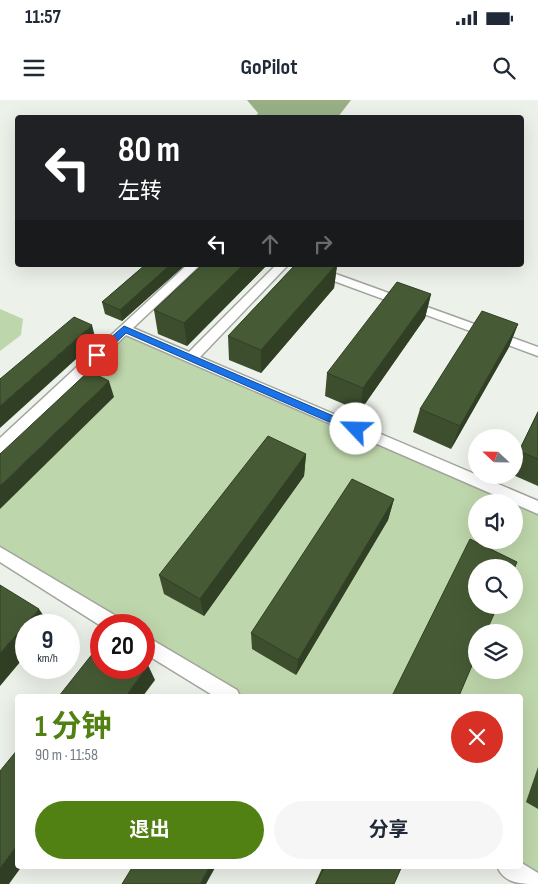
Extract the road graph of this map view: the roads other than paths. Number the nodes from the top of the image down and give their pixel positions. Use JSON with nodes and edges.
{"nodes":[{"id":1,"x":192,"y":267,"type":"edge"},
{"id":2,"x":280,"y":267,"type":"edge"},
{"id":3,"x":305,"y":267,"type":"edge"},
{"id":4,"x":124,"y":329,"type":"junction"},
{"id":5,"x":538,"y":352,"type":"edge"},
{"id":6,"x":191,"y":358,"type":"junction"},
{"id":7,"x":0,"y":447,"type":"edge"},
{"id":8,"x":538,"y":508,"type":"edge"},
{"id":9,"x":0,"y":554,"type":"edge"},
{"id":10,"x":97,"y":614,"type":"edge"},
{"id":11,"x":155,"y":650,"type":"edge"},
{"id":12,"x":228,"y":694,"type":"edge"},
{"id":13,"x":512,"y":869,"type":"edge"},
{"id":14,"x":536,"y":884,"type":"edge"}],
"edges":[{"from":1,"to":4,"type":"lane"},
{"from":2,"to":6,"type":"lane"},
{"from":3,"to":5,"type":"lane"},
{"from":4,"to":6,"type":"lane"},
{"from":4,"to":7,"type":"lane"},
{"from":6,"to":8,"type":"lane"},
{"from":9,"to":10,"type":"lane"},
{"from":11,"to":12,"type":"lane"},
{"from":13,"to":14,"type":"lane"}]}
